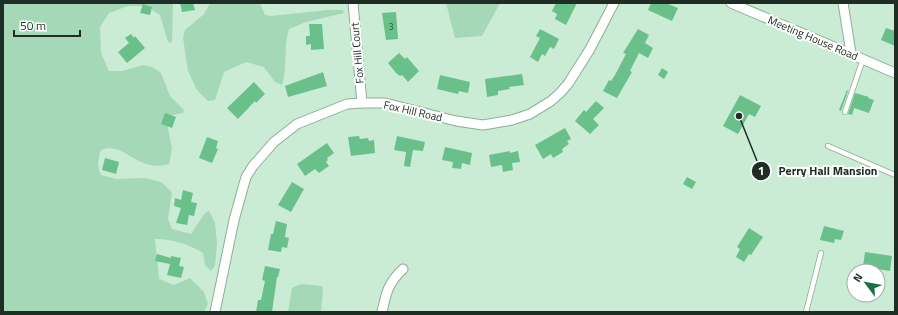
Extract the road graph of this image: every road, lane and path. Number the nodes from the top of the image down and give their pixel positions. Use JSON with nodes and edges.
{"nodes":[{"id":1,"x":353,"y":3,"type":"edge"},
{"id":2,"x":614,"y":3,"type":"edge"},
{"id":3,"x":731,"y":3,"type":"edge"},
{"id":4,"x":843,"y":3,"type":"edge"},
{"id":5,"x":851,"y":54,"type":"junction"},
{"id":6,"x":863,"y":59,"type":"junction"},
{"id":7,"x":895,"y":73,"type":"edge"},
{"id":8,"x":362,"y":103,"type":"junction"},
{"id":9,"x":846,"y":112,"type":"dead end"},
{"id":10,"x":828,"y":146,"type":"dead end"},
{"id":11,"x":895,"y":175,"type":"edge"},
{"id":12,"x":821,"y":253,"type":"dead end"},
{"id":13,"x":403,"y":269,"type":"dead end"},
{"id":14,"x":215,"y":312,"type":"edge"},
{"id":15,"x":382,"y":312,"type":"edge"},
{"id":16,"x":806,"y":312,"type":"edge"}],
"edges":[{"from":1,"to":8,"type":"street","name":"Fox Hill Court"},
{"from":2,"to":8,"type":"street","name":"Fox Hill Road"},
{"from":3,"to":5,"type":"street","name":"Meeting House Road"},
{"from":4,"to":5,"type":"street"},
{"from":5,"to":6,"type":"street","name":"Meeting House Road"},
{"from":6,"to":7,"type":"street","name":"Meeting House Road"},
{"from":6,"to":9,"type":"lane"},
{"from":8,"to":14,"type":"street","name":"Fox Hill Road"},
{"from":10,"to":11,"type":"lane"},
{"from":12,"to":16,"type":"lane"},
{"from":13,"to":15,"type":"street"}]}
